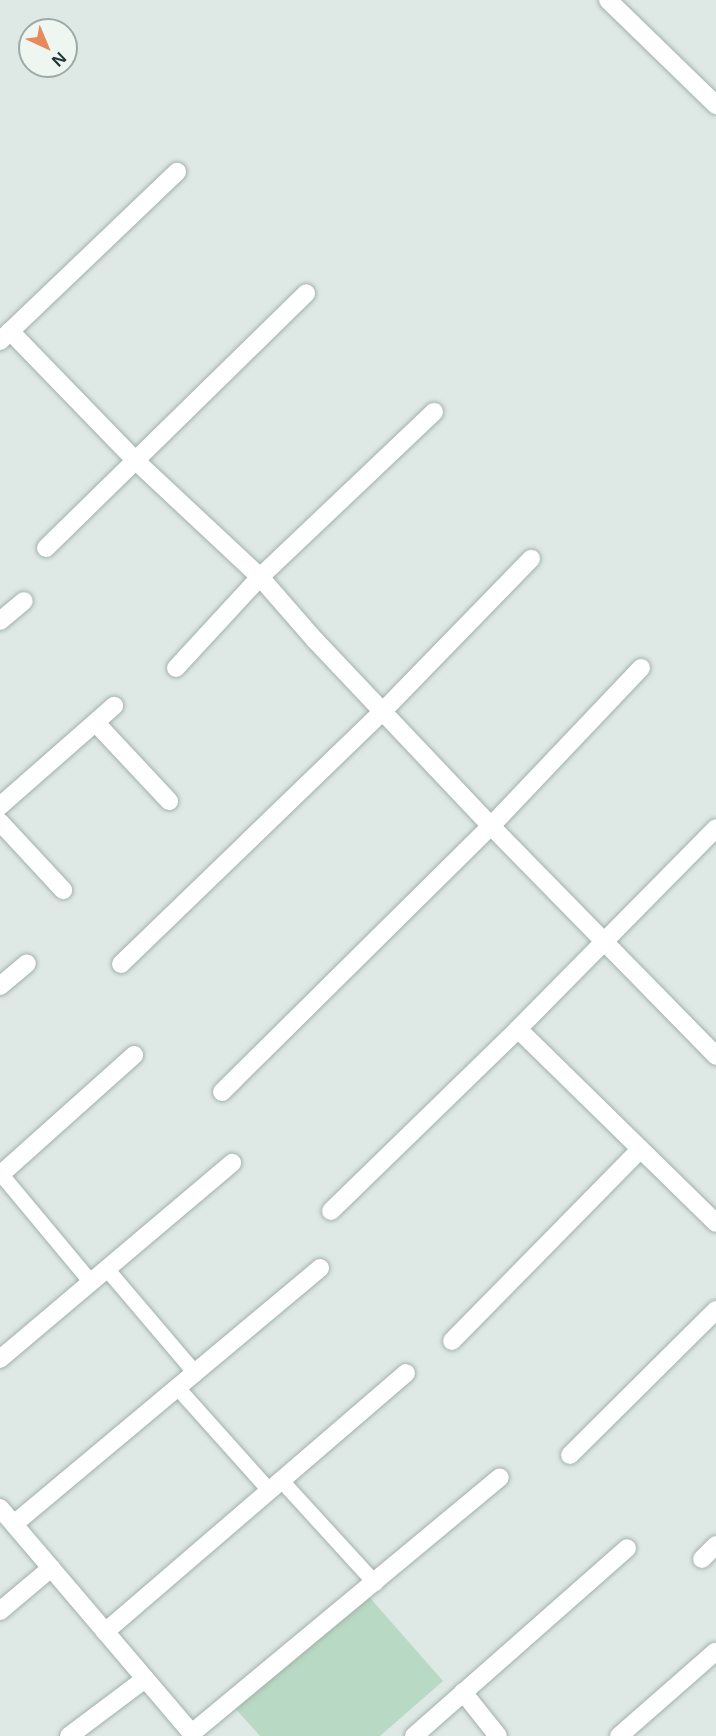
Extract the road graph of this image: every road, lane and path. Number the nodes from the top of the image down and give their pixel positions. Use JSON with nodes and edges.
{"nodes":[{"id":1,"x":608,"y":0,"type":"edge"},
{"id":2,"x":716,"y":105,"type":"edge"},
{"id":3,"x":177,"y":172,"type":"dead end"},
{"id":4,"x":306,"y":293,"type":"dead end"},
{"id":5,"x":5,"y":336,"type":"edge"},
{"id":6,"x":434,"y":412,"type":"dead end"},
{"id":7,"x":136,"y":461,"type":"junction"},
{"id":8,"x":46,"y":548,"type":"dead end"},
{"id":9,"x":531,"y":559,"type":"dead end"},
{"id":10,"x":260,"y":577,"type":"junction"},
{"id":11,"x":24,"y":601,"type":"dead end"},
{"id":12,"x":0,"y":621,"type":"edge"},
{"id":13,"x":176,"y":668,"type":"dead end"},
{"id":14,"x":641,"y":668,"type":"dead end"},
{"id":15,"x":114,"y":706,"type":"dead end"},
{"id":16,"x":384,"y":710,"type":"junction"},
{"id":17,"x":96,"y":723,"type":"junction"},
{"id":18,"x":169,"y":801,"type":"dead end"},
{"id":19,"x":0,"y":806,"type":"edge"},
{"id":20,"x":0,"y":822,"type":"edge"},
{"id":21,"x":491,"y":826,"type":"junction"},
{"id":22,"x":716,"y":828,"type":"edge"},
{"id":23,"x":63,"y":890,"type":"dead end"},
{"id":24,"x":605,"y":941,"type":"junction"},
{"id":25,"x":27,"y":963,"type":"dead end"},
{"id":26,"x":121,"y":964,"type":"dead end"},
{"id":27,"x":0,"y":986,"type":"edge"},
{"id":28,"x":518,"y":1029,"type":"junction"},
{"id":29,"x":134,"y":1055,"type":"dead end"},
{"id":30,"x":716,"y":1056,"type":"edge"},
{"id":31,"x":222,"y":1092,"type":"dead end"},
{"id":32,"x":640,"y":1150,"type":"junction"},
{"id":33,"x":232,"y":1163,"type":"dead end"},
{"id":34,"x":0,"y":1174,"type":"edge"},
{"id":35,"x":331,"y":1211,"type":"dead end"},
{"id":36,"x":716,"y":1223,"type":"edge"},
{"id":37,"x":106,"y":1268,"type":"junction"},
{"id":38,"x":320,"y":1268,"type":"dead end"},
{"id":39,"x":90,"y":1281,"type":"junction"},
{"id":40,"x":716,"y":1310,"type":"edge"},
{"id":41,"x":452,"y":1341,"type":"dead end"},
{"id":42,"x":0,"y":1359,"type":"edge"},
{"id":43,"x":195,"y":1372,"type":"junction"},
{"id":44,"x":406,"y":1373,"type":"dead end"},
{"id":45,"x":177,"y":1386,"type":"junction"},
{"id":46,"x":570,"y":1455,"type":"dead end"},
{"id":47,"x":500,"y":1477,"type":"dead end"},
{"id":48,"x":274,"y":1484,"type":"junction"},
{"id":49,"x":0,"y":1508,"type":"edge"},
{"id":50,"x":14,"y":1524,"type":"junction"},
{"id":51,"x":716,"y":1545,"type":"edge"},
{"id":52,"x":627,"y":1548,"type":"dead end"},
{"id":53,"x":702,"y":1559,"type":"dead end"},
{"id":54,"x":51,"y":1568,"type":"junction"},
{"id":55,"x":375,"y":1583,"type":"junction"},
{"id":56,"x":0,"y":1611,"type":"edge"},
{"id":57,"x":105,"y":1632,"type":"junction"},
{"id":58,"x":715,"y":1652,"type":"edge"},
{"id":59,"x":146,"y":1679,"type":"junction"},
{"id":60,"x":463,"y":1692,"type":"junction"},
{"id":61,"x":193,"y":1735,"type":"edge"},
{"id":62,"x":69,"y":1736,"type":"edge"},
{"id":63,"x":414,"y":1736,"type":"edge"},
{"id":64,"x":498,"y":1736,"type":"edge"},
{"id":65,"x":619,"y":1736,"type":"edge"}],
"edges":[{"from":1,"to":2,"type":"street"},
{"from":3,"to":5,"type":"street"},
{"from":4,"to":7,"type":"street"},
{"from":5,"to":7,"type":"street"},
{"from":6,"to":10,"type":"street"},
{"from":7,"to":8,"type":"street"},
{"from":7,"to":10,"type":"street"},
{"from":9,"to":16,"type":"street"},
{"from":10,"to":13,"type":"street"},
{"from":10,"to":16,"type":"street"},
{"from":11,"to":12,"type":"street"},
{"from":14,"to":21,"type":"street"},
{"from":15,"to":17,"type":"street"},
{"from":16,"to":21,"type":"street"},
{"from":16,"to":26,"type":"street"},
{"from":17,"to":18,"type":"street"},
{"from":17,"to":19,"type":"street"},
{"from":20,"to":23,"type":"street"},
{"from":21,"to":24,"type":"street"},
{"from":21,"to":31,"type":"street"},
{"from":22,"to":24,"type":"street"},
{"from":24,"to":28,"type":"street"},
{"from":24,"to":30,"type":"street"},
{"from":25,"to":27,"type":"street"},
{"from":28,"to":32,"type":"street"},
{"from":28,"to":35,"type":"street"},
{"from":29,"to":34,"type":"street"},
{"from":32,"to":36,"type":"street"},
{"from":32,"to":41,"type":"street"},
{"from":33,"to":37,"type":"street"},
{"from":34,"to":39,"type":"lane"},
{"from":37,"to":39,"type":"street"},
{"from":37,"to":43,"type":"lane"},
{"from":38,"to":43,"type":"street"},
{"from":39,"to":42,"type":"street"},
{"from":40,"to":46,"type":"street"},
{"from":43,"to":45,"type":"street"},
{"from":44,"to":48,"type":"street"},
{"from":45,"to":48,"type":"lane"},
{"from":45,"to":50,"type":"street"},
{"from":47,"to":55,"type":"street"},
{"from":48,"to":55,"type":"lane"},
{"from":48,"to":57,"type":"street"},
{"from":49,"to":50,"type":"street"},
{"from":50,"to":54,"type":"street"},
{"from":51,"to":53,"type":"street"},
{"from":52,"to":60,"type":"street"},
{"from":54,"to":56,"type":"street"},
{"from":54,"to":57,"type":"street"},
{"from":55,"to":61,"type":"street"},
{"from":57,"to":59,"type":"street"},
{"from":58,"to":65,"type":"street"},
{"from":59,"to":61,"type":"street"},
{"from":59,"to":62,"type":"street"},
{"from":60,"to":63,"type":"street"},
{"from":60,"to":64,"type":"street"}]}
